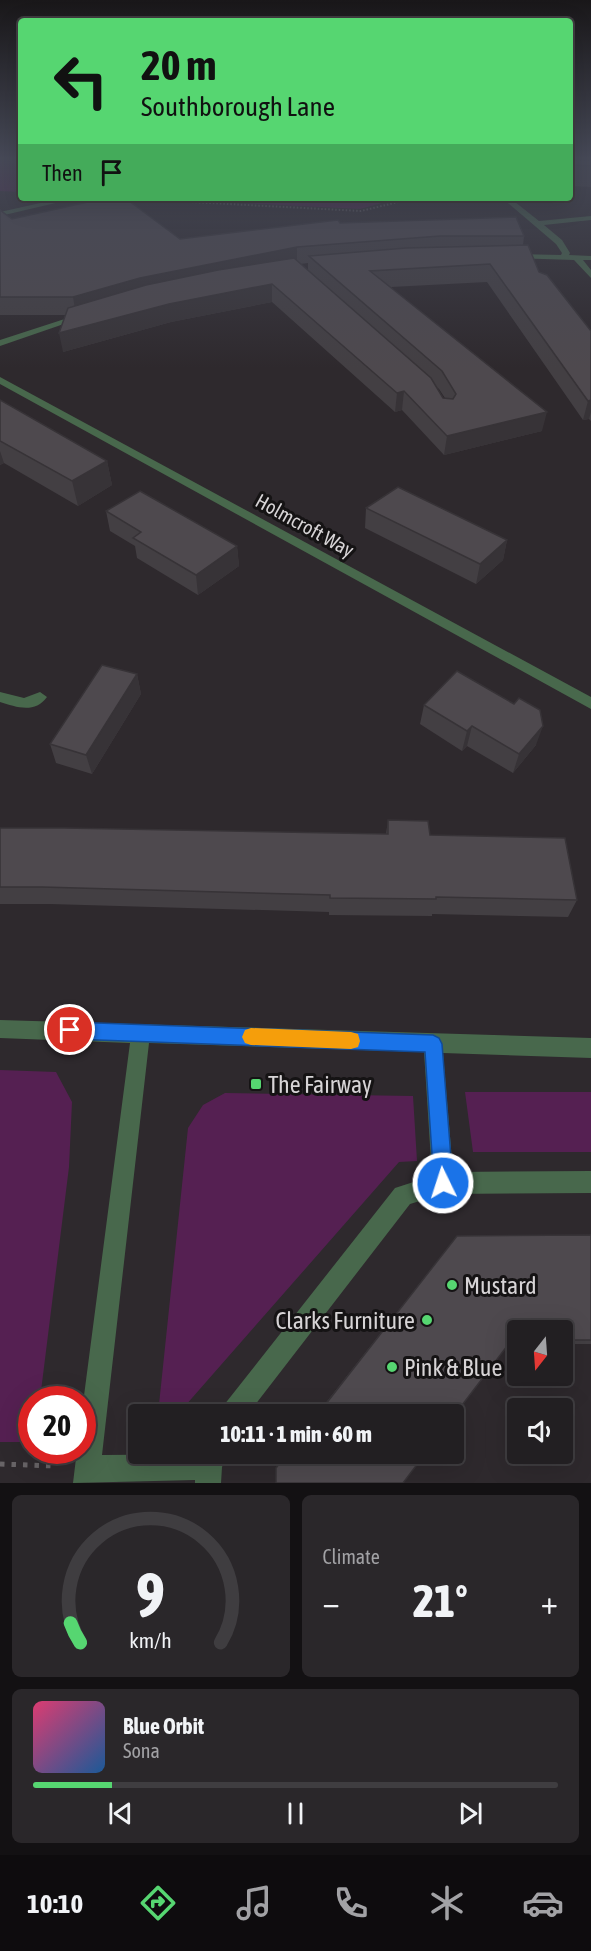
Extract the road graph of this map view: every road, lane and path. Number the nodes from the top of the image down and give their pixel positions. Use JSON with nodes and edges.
{"nodes":[{"id":1,"x":542,"y":229,"type":"edge"},
{"id":2,"x":500,"y":256,"type":"edge"},
{"id":3,"x":563,"y":257,"type":"junction"},
{"id":4,"x":577,"y":258,"type":"junction"},
{"id":5,"x":591,"y":258,"type":"edge"},
{"id":6,"x":591,"y":276,"type":"edge"},
{"id":7,"x":88,"y":314,"type":"edge"},
{"id":8,"x":0,"y":343,"type":"edge"},
{"id":9,"x":0,"y":380,"type":"edge"},
{"id":10,"x":0,"y":697,"type":"edge"},
{"id":11,"x":40,"y":697,"type":"dead end"},
{"id":12,"x":591,"y":704,"type":"edge"},
{"id":13,"x":0,"y":1029,"type":"edge"},
{"id":14,"x":141,"y":1032,"type":"junction"},
{"id":15,"x":433,"y":1044,"type":"junction"},
{"id":16,"x":591,"y":1047,"type":"edge"},
{"id":17,"x":591,"y":1182,"type":"edge"},
{"id":18,"x":443,"y":1183,"type":"junction"},
{"id":19,"x":241,"y":1404,"type":"edge"},
{"id":20,"x":0,"y":1464,"type":"edge"},
{"id":21,"x":18,"y":1464,"type":"edge"},
{"id":22,"x":210,"y":1468,"type":"edge"},
{"id":23,"x":87,"y":1475,"type":"edge"}],
"edges":[{"from":1,"to":3,"type":"street"},
{"from":2,"to":3,"type":"street"},
{"from":3,"to":4,"type":"street"},
{"from":4,"to":5,"type":"street"},
{"from":4,"to":6,"type":"street"},
{"from":7,"to":8,"type":"street"},
{"from":9,"to":12,"type":"street","name":"Holmcroft Way"},
{"from":10,"to":11,"type":"street"},
{"from":13,"to":14,"type":"street"},
{"from":14,"to":15,"type":"street"},
{"from":14,"to":23,"type":"street"},
{"from":15,"to":16,"type":"street"},
{"from":15,"to":18,"type":"street"},
{"from":17,"to":18,"type":"street"},
{"from":18,"to":19,"type":"street"},
{"from":20,"to":21,"type":"path"},
{"from":22,"to":23,"type":"street"}]}
